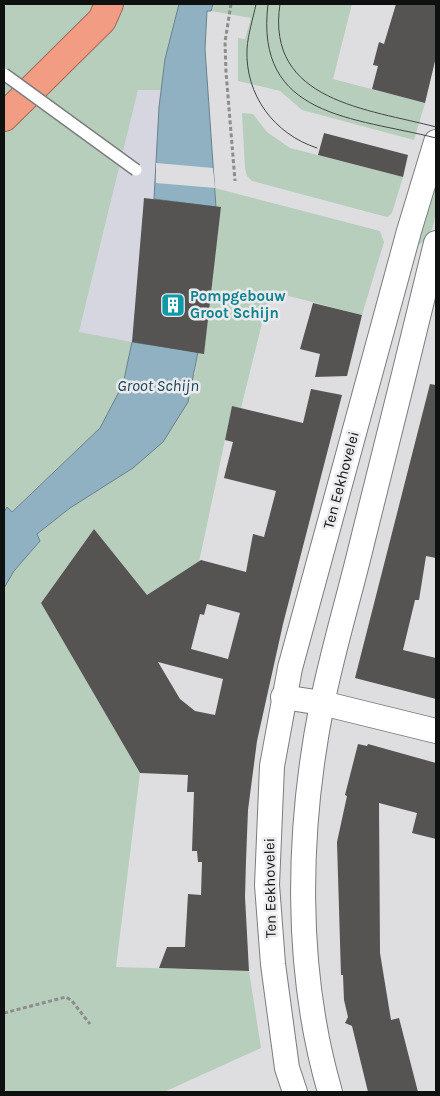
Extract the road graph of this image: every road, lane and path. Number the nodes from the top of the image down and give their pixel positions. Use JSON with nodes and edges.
{"nodes":[{"id":1,"x":109,"y":4,"type":"edge"},
{"id":2,"x":232,"y":4,"type":"edge"},
{"id":3,"x":4,"y":74,"type":"edge"},
{"id":4,"x":4,"y":117,"type":"edge"},
{"id":5,"x":436,"y":142,"type":"edge"},
{"id":6,"x":136,"y":170,"type":"dead end"},
{"id":7,"x":235,"y":181,"type":"dead end"},
{"id":8,"x":436,"y":243,"type":"edge"},
{"id":9,"x":400,"y":263,"type":"junction"},
{"id":10,"x":430,"y":270,"type":"junction"},
{"id":11,"x":283,"y":697,"type":"junction"},
{"id":12,"x":322,"y":703,"type":"junction"},
{"id":13,"x":436,"y":731,"type":"edge"},
{"id":14,"x":4,"y":1013,"type":"edge"},
{"id":15,"x":90,"y":1024,"type":"dead end"},
{"id":16,"x":320,"y":1053,"type":"junction"},
{"id":17,"x":285,"y":1058,"type":"junction"},
{"id":18,"x":295,"y":1092,"type":"edge"},
{"id":19,"x":330,"y":1092,"type":"edge"}],
"edges":[{"from":1,"to":4,"type":"highway"},
{"from":2,"to":7,"type":"path"},
{"from":3,"to":6,"type":"lane","bridge":true},
{"from":5,"to":9,"type":"street","name":"Ten Eekhovelei"},
{"from":8,"to":10,"type":"street"},
{"from":9,"to":10,"type":"street"},
{"from":9,"to":11,"type":"street","name":"Ten Eekhovelei"},
{"from":10,"to":12,"type":"street"},
{"from":11,"to":12,"type":"street"},
{"from":11,"to":17,"type":"street","name":"Ten Eekhovelei"},
{"from":12,"to":13,"type":"street"},
{"from":12,"to":16,"type":"street"},
{"from":14,"to":15,"type":"path"},
{"from":16,"to":17,"type":"street"},
{"from":16,"to":19,"type":"street"},
{"from":17,"to":18,"type":"street","name":"Ten Eekhovelei"}]}
